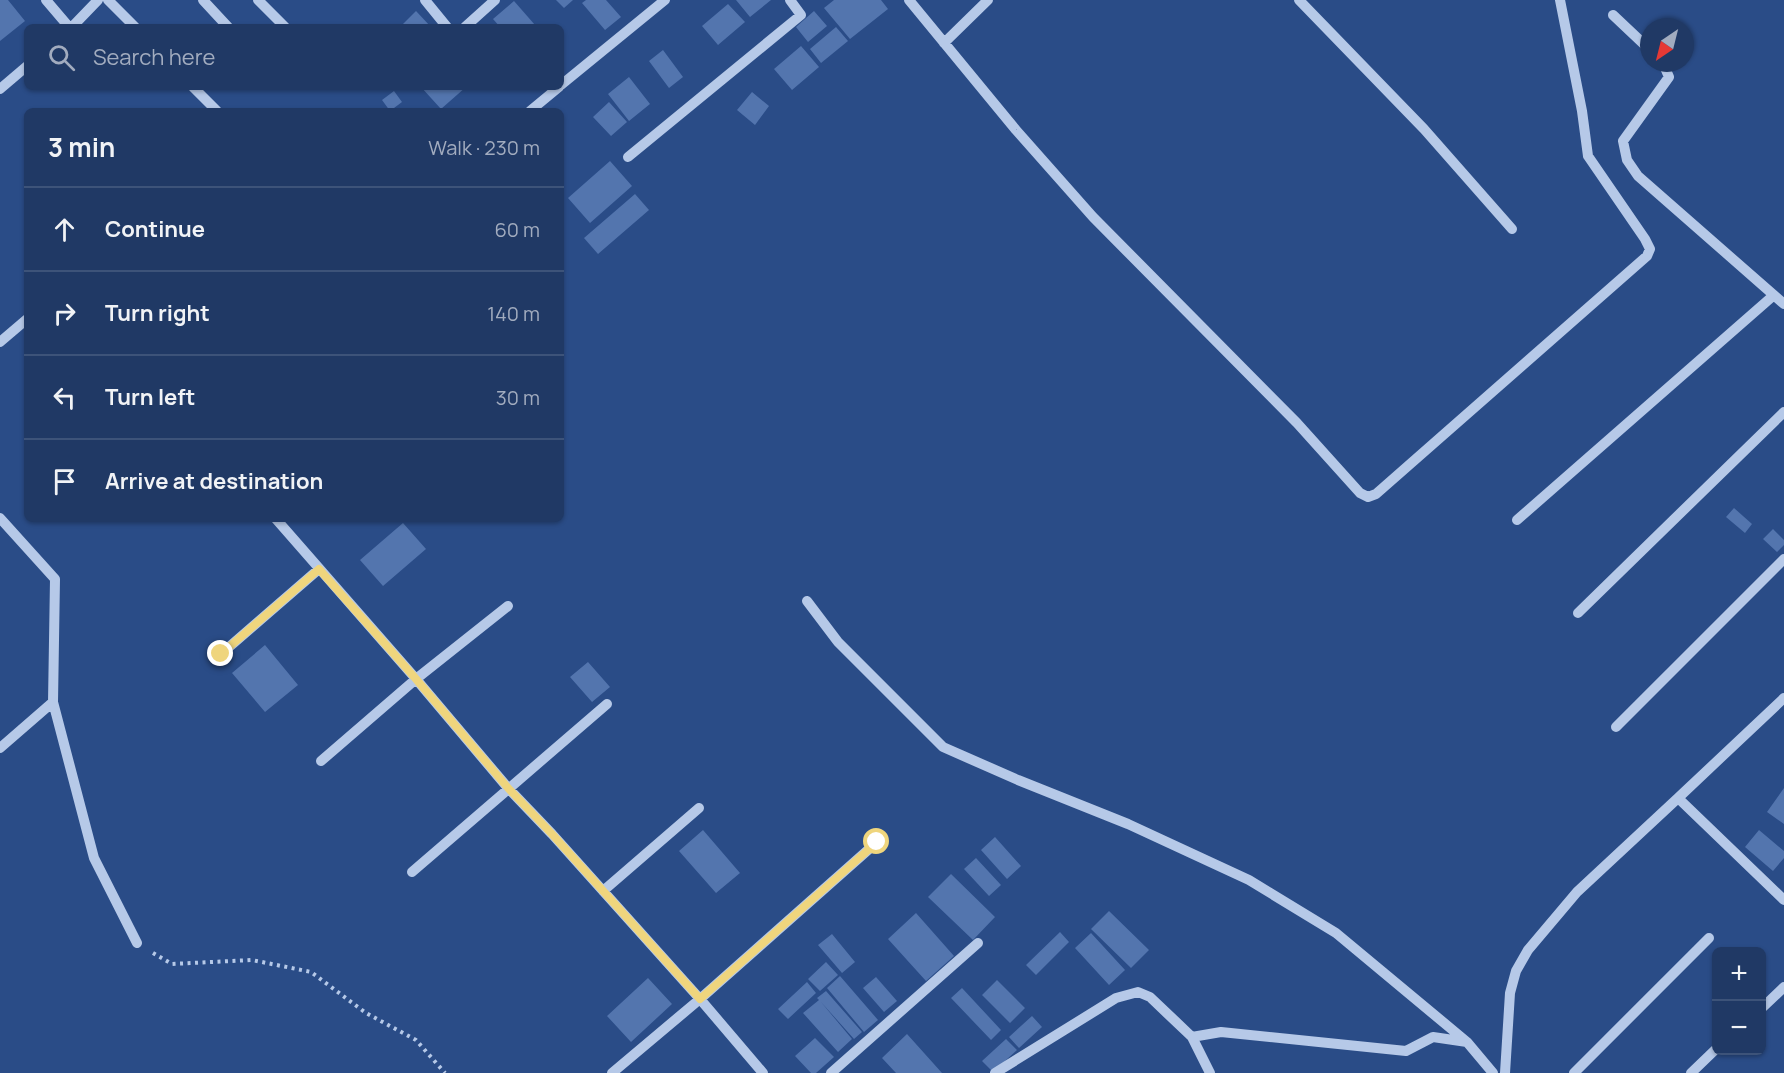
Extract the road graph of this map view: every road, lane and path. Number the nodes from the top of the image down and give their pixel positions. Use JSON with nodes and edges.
{"nodes":[{"id":1,"x":46,"y":0,"type":"edge"},
{"id":2,"x":98,"y":0,"type":"edge"},
{"id":3,"x":108,"y":0,"type":"edge"},
{"id":4,"x":203,"y":0,"type":"edge"},
{"id":5,"x":258,"y":0,"type":"edge"},
{"id":6,"x":425,"y":0,"type":"edge"},
{"id":7,"x":495,"y":0,"type":"edge"},
{"id":8,"x":665,"y":0,"type":"edge"},
{"id":9,"x":790,"y":0,"type":"edge"},
{"id":10,"x":909,"y":0,"type":"edge"},
{"id":11,"x":988,"y":0,"type":"edge"},
{"id":12,"x":1299,"y":0,"type":"edge"},
{"id":13,"x":1560,"y":0,"type":"edge"},
{"id":14,"x":1613,"y":15,"type":"dead end"},
{"id":15,"x":68,"y":24,"type":"edge"},
{"id":16,"x":74,"y":24,"type":"edge"},
{"id":17,"x":132,"y":24,"type":"edge"},
{"id":18,"x":225,"y":24,"type":"edge"},
{"id":19,"x":282,"y":24,"type":"edge"},
{"id":20,"x":445,"y":24,"type":"edge"},
{"id":21,"x":468,"y":24,"type":"edge"},
{"id":22,"x":1640,"y":40,"type":"edge"},
{"id":23,"x":944,"y":43,"type":"junction"},
{"id":24,"x":24,"y":69,"type":"edge"},
{"id":25,"x":1667,"y":72,"type":"edge"},
{"id":26,"x":564,"y":83,"type":"edge"},
{"id":27,"x":0,"y":89,"type":"edge"},
{"id":28,"x":197,"y":90,"type":"edge"},
{"id":29,"x":555,"y":90,"type":"edge"},
{"id":30,"x":214,"y":108,"type":"edge"},
{"id":31,"x":534,"y":108,"type":"edge"},
{"id":32,"x":628,"y":157,"type":"dead end"},
{"id":33,"x":1512,"y":229,"type":"dead end"},
{"id":34,"x":1774,"y":295,"type":"junction"},
{"id":35,"x":1784,"y":304,"type":"edge"},
{"id":36,"x":24,"y":322,"type":"edge"},
{"id":37,"x":0,"y":342,"type":"edge"},
{"id":38,"x":1784,"y":412,"type":"edge"},
{"id":39,"x":0,"y":518,"type":"edge"},
{"id":40,"x":1517,"y":520,"type":"dead end"},
{"id":41,"x":279,"y":522,"type":"edge"},
{"id":42,"x":1784,"y":559,"type":"edge"},
{"id":43,"x":319,"y":569,"type":"junction"},
{"id":44,"x":807,"y":601,"type":"dead end"},
{"id":45,"x":508,"y":606,"type":"dead end"},
{"id":46,"x":1578,"y":613,"type":"dead end"},
{"id":47,"x":221,"y":654,"type":"dead end"},
{"id":48,"x":416,"y":679,"type":"junction"},
{"id":49,"x":1784,"y":698,"type":"edge"},
{"id":50,"x":53,"y":702,"type":"junction"},
{"id":51,"x":607,"y":704,"type":"dead end"},
{"id":52,"x":1616,"y":727,"type":"dead end"},
{"id":53,"x":0,"y":748,"type":"edge"},
{"id":54,"x":321,"y":761,"type":"dead end"},
{"id":55,"x":508,"y":788,"type":"junction"},
{"id":56,"x":1678,"y":798,"type":"junction"},
{"id":57,"x":699,"y":808,"type":"dead end"},
{"id":58,"x":877,"y":842,"type":"dead end"},
{"id":59,"x":412,"y":872,"type":"dead end"},
{"id":60,"x":603,"y":891,"type":"junction"},
{"id":61,"x":1784,"y":900,"type":"edge"},
{"id":62,"x":1709,"y":938,"type":"dead end"},
{"id":63,"x":137,"y":943,"type":"joint"},
{"id":64,"x":978,"y":943,"type":"dead end"},
{"id":65,"x":1784,"y":987,"type":"edge"},
{"id":66,"x":700,"y":999,"type":"junction"},
{"id":67,"x":1766,"y":1003,"type":"edge"},
{"id":68,"x":1192,"y":1037,"type":"junction"},
{"id":69,"x":1467,"y":1042,"type":"junction"},
{"id":70,"x":1712,"y":1053,"type":"edge"},
{"id":71,"x":445,"y":1073,"type":"edge"},
{"id":72,"x":612,"y":1073,"type":"edge"},
{"id":73,"x":763,"y":1073,"type":"edge"},
{"id":74,"x":831,"y":1073,"type":"edge"},
{"id":75,"x":995,"y":1073,"type":"edge"},
{"id":76,"x":1210,"y":1073,"type":"edge"},
{"id":77,"x":1493,"y":1073,"type":"edge"},
{"id":78,"x":1505,"y":1073,"type":"edge"},
{"id":79,"x":1574,"y":1073,"type":"edge"},
{"id":80,"x":1691,"y":1073,"type":"edge"}],
"edges":[{"from":1,"to":15,"type":"street"},
{"from":2,"to":16,"type":"street"},
{"from":3,"to":17,"type":"street"},
{"from":4,"to":18,"type":"street"},
{"from":5,"to":19,"type":"street"},
{"from":6,"to":20,"type":"street"},
{"from":7,"to":21,"type":"street"},
{"from":8,"to":26,"type":"street"},
{"from":9,"to":32,"type":"street"},
{"from":10,"to":23,"type":"street"},
{"from":11,"to":23,"type":"street"},
{"from":12,"to":33,"type":"street"},
{"from":13,"to":23,"type":"street"},
{"from":14,"to":22,"type":"street"},
{"from":24,"to":27,"type":"street"},
{"from":25,"to":34,"type":"street"},
{"from":28,"to":30,"type":"street"},
{"from":29,"to":31,"type":"street"},
{"from":34,"to":35,"type":"street"},
{"from":34,"to":40,"type":"street"},
{"from":36,"to":37,"type":"street"},
{"from":38,"to":46,"type":"street"},
{"from":39,"to":50,"type":"street"},
{"from":41,"to":43,"type":"street"},
{"from":42,"to":52,"type":"street"},
{"from":43,"to":47,"type":"street"},
{"from":43,"to":48,"type":"street"},
{"from":44,"to":69,"type":"street"},
{"from":45,"to":48,"type":"street"},
{"from":48,"to":54,"type":"street"},
{"from":48,"to":55,"type":"street"},
{"from":49,"to":56,"type":"street"},
{"from":50,"to":53,"type":"street"},
{"from":50,"to":63,"type":"street"},
{"from":51,"to":55,"type":"street"},
{"from":55,"to":59,"type":"street"},
{"from":55,"to":60,"type":"street"},
{"from":56,"to":61,"type":"street"},
{"from":56,"to":78,"type":"street"},
{"from":57,"to":60,"type":"street"},
{"from":58,"to":66,"type":"street"},
{"from":60,"to":66,"type":"street"},
{"from":62,"to":79,"type":"street"},
{"from":63,"to":71,"type":"path"},
{"from":64,"to":74,"type":"street"},
{"from":65,"to":67,"type":"street"},
{"from":66,"to":72,"type":"street"},
{"from":66,"to":73,"type":"street"},
{"from":68,"to":69,"type":"street"},
{"from":68,"to":75,"type":"street"},
{"from":68,"to":76,"type":"street"},
{"from":69,"to":77,"type":"street"},
{"from":70,"to":80,"type":"street"}]}
